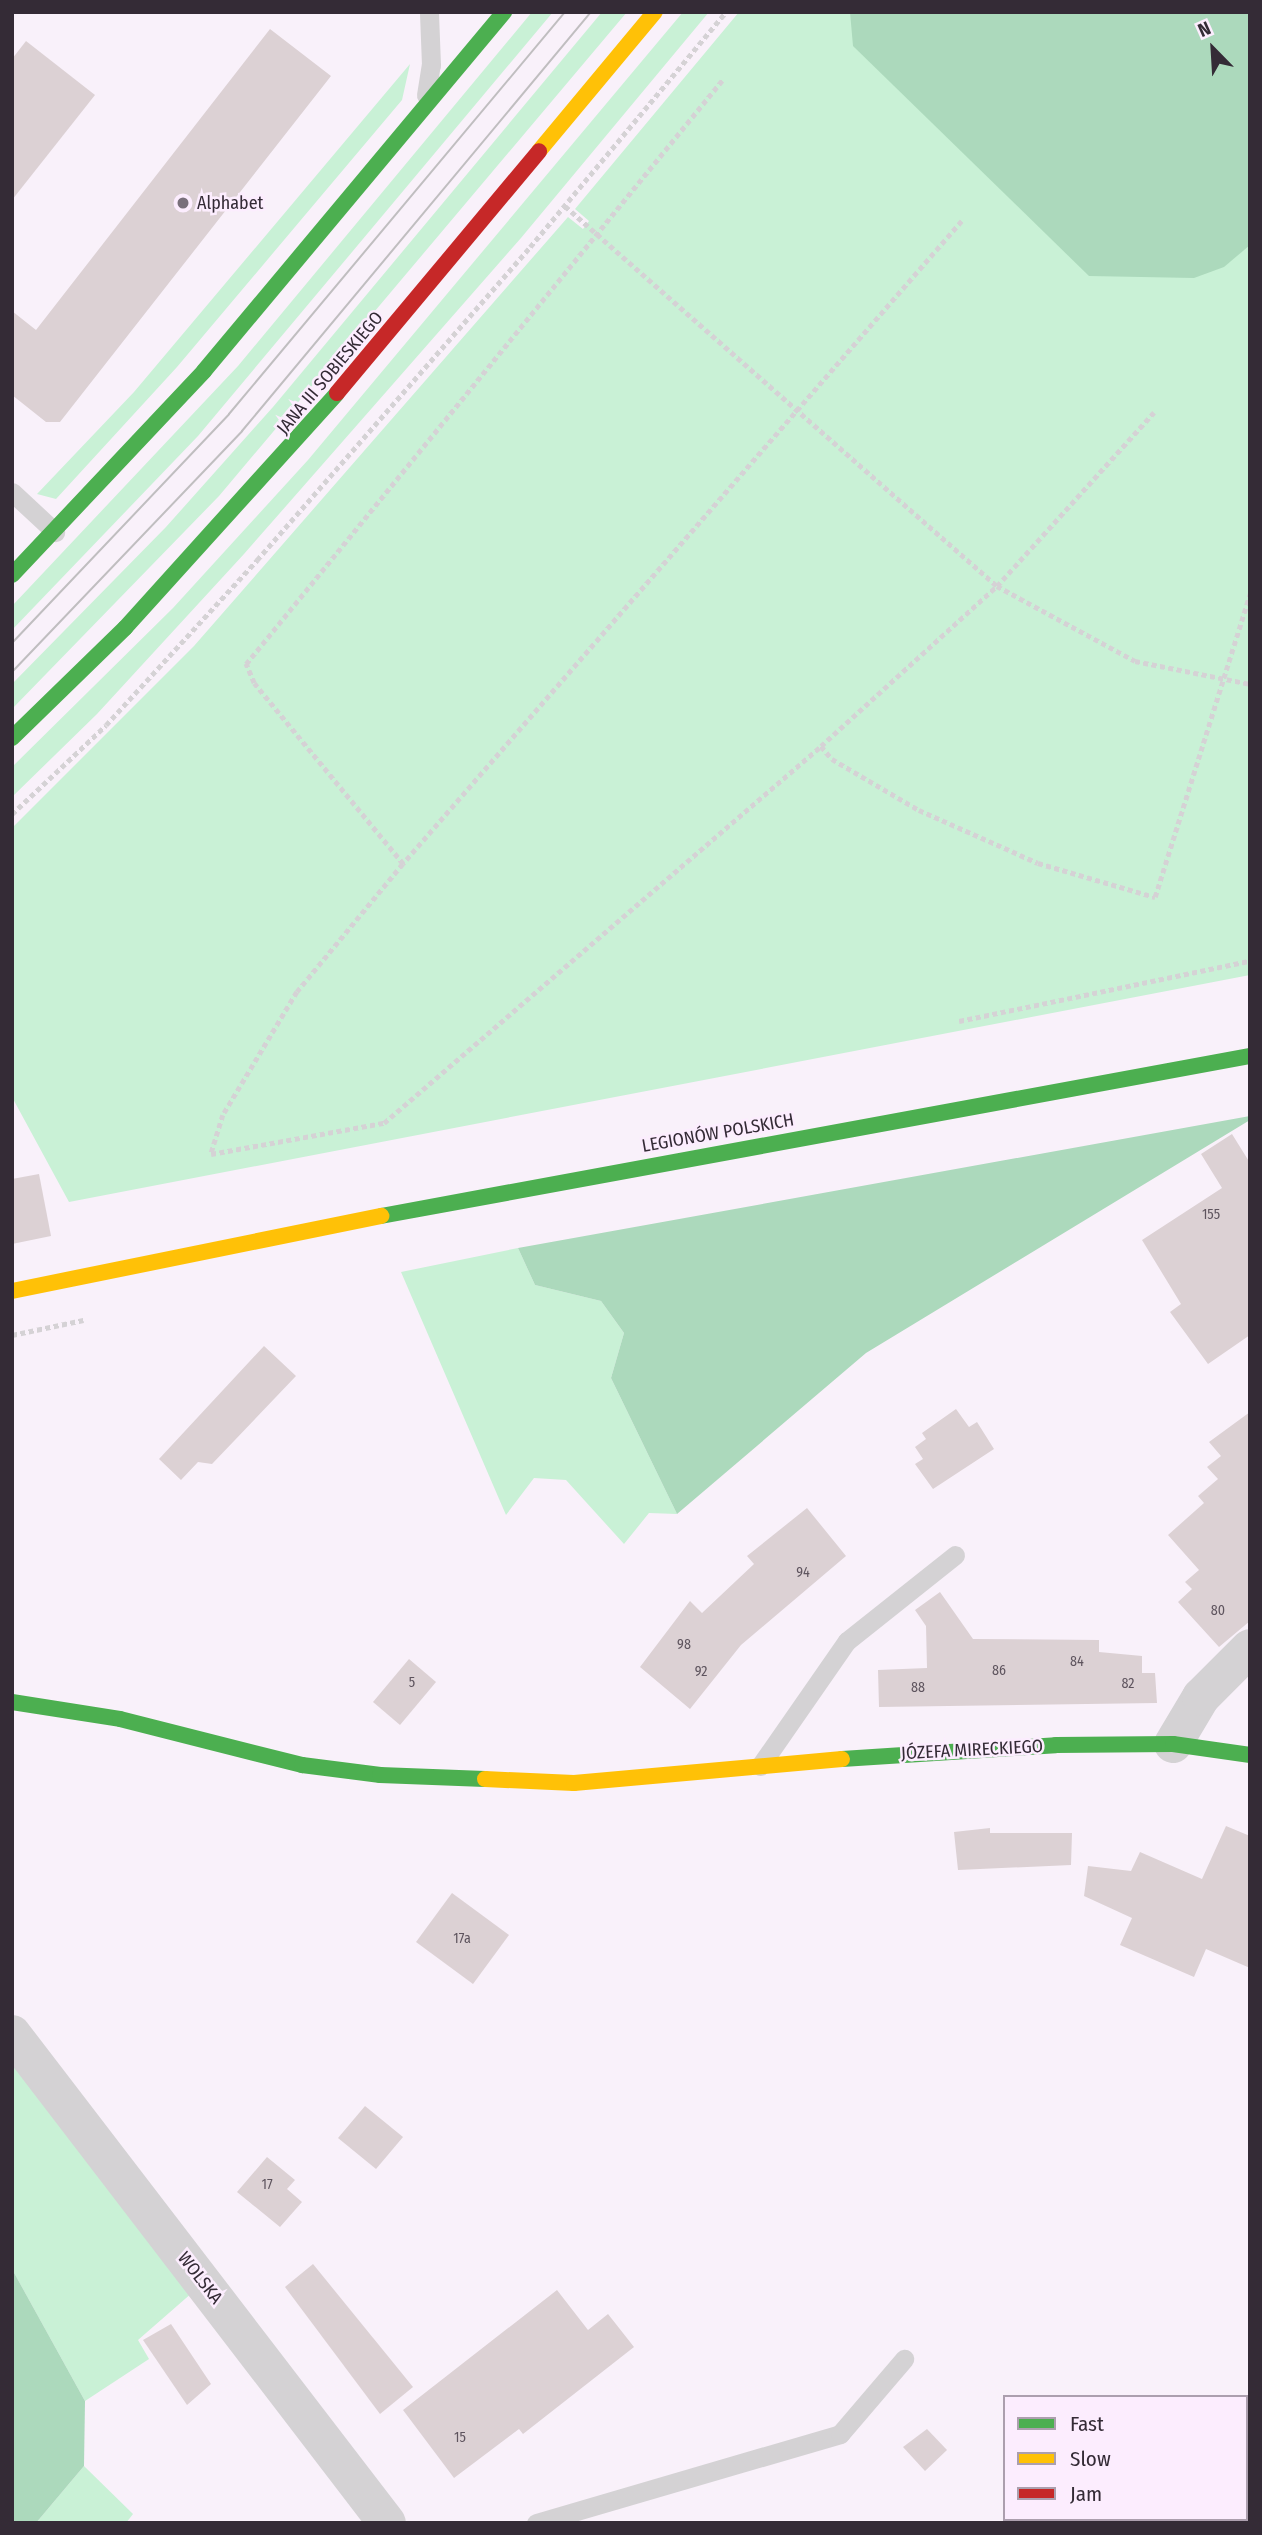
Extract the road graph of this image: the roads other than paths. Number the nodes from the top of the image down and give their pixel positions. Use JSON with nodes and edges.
{"nodes":[{"id":1,"x":429,"y":12,"type":"edge"},
{"id":2,"x":504,"y":12,"type":"edge"},
{"id":3,"x":655,"y":12,"type":"edge"},
{"id":4,"x":417,"y":116,"type":"junction"},
{"id":5,"x":12,"y":492,"type":"edge"},
{"id":6,"x":55,"y":532,"type":"junction"},
{"id":7,"x":12,"y":575,"type":"edge"},
{"id":8,"x":12,"y":738,"type":"edge"},
{"id":9,"x":1250,"y":1056,"type":"edge"},
{"id":10,"x":12,"y":1291,"type":"edge"},
{"id":11,"x":955,"y":1555,"type":"dead end"},
{"id":12,"x":1250,"y":1648,"type":"edge"},
{"id":13,"x":12,"y":1702,"type":"edge"},
{"id":14,"x":1174,"y":1744,"type":"junction"},
{"id":15,"x":1250,"y":1755,"type":"edge"},
{"id":16,"x":760,"y":1767,"type":"junction"},
{"id":17,"x":12,"y":2034,"type":"edge"},
{"id":18,"x":904,"y":2359,"type":"dead end"},
{"id":19,"x":387,"y":2523,"type":"edge"},
{"id":20,"x":536,"y":2523,"type":"edge"}],
"edges":[{"from":1,"to":4,"type":"lane"},
{"from":2,"to":4,"type":"street"},
{"from":3,"to":8,"type":"street","name":"JANA III SOBIESKIEGO"},
{"from":4,"to":6,"type":"street"},
{"from":5,"to":6,"type":"lane"},
{"from":6,"to":7,"type":"street"},
{"from":9,"to":10,"type":"street","name":"LEGIONÓW POLSKICH"},
{"from":11,"to":16,"type":"lane"},
{"from":12,"to":14,"type":"street"},
{"from":13,"to":16,"type":"street","name":"JÓZEFA MIRECKIEGO"},
{"from":14,"to":15,"type":"street"},
{"from":14,"to":16,"type":"street","name":"JÓZEFA MIRECKIEGO"},
{"from":17,"to":19,"type":"street","name":"WOLSKA"},
{"from":18,"to":20,"type":"lane"}]}
